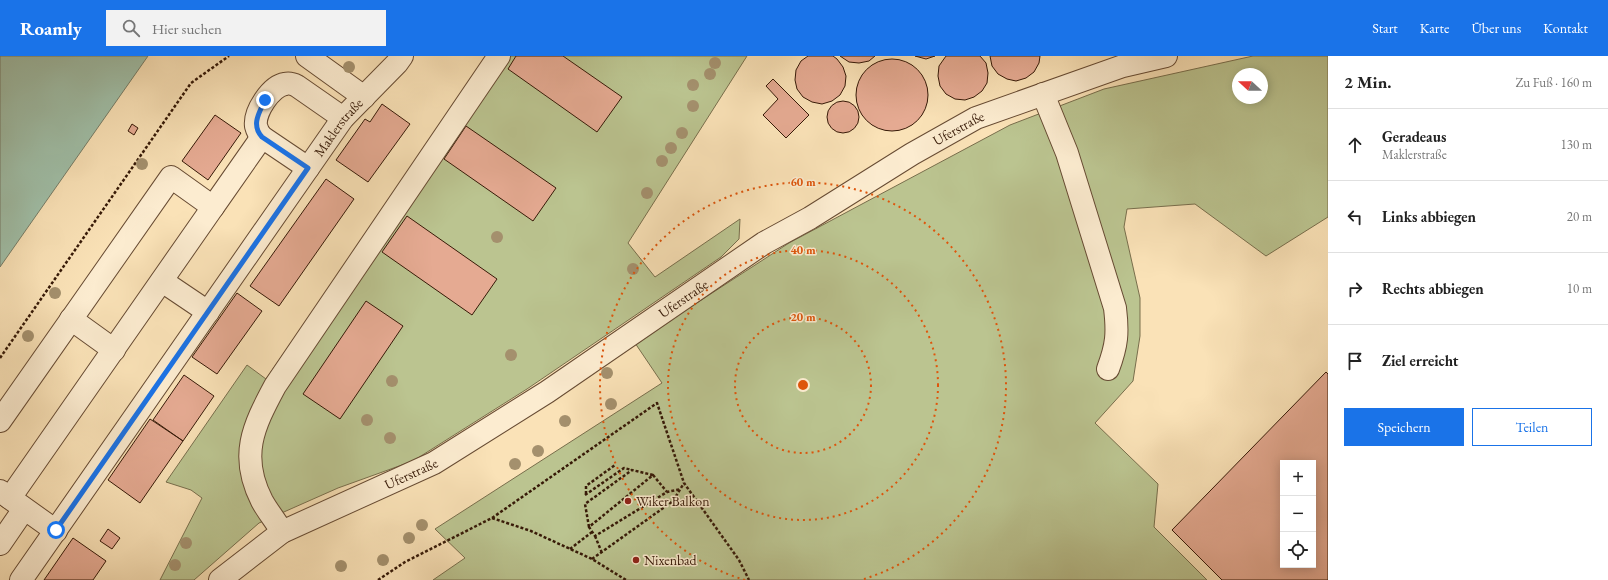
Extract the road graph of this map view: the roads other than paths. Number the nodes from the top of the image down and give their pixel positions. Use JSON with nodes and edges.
{"nodes":[{"id":1,"x":307,"y":56,"type":"edge"},
{"id":2,"x":402,"y":56,"type":"edge"},
{"id":3,"x":500,"y":56,"type":"edge"},
{"id":4,"x":1166,"y":56,"type":"edge"},
{"id":5,"x":1043,"y":94,"type":"junction"},
{"id":6,"x":364,"y":97,"type":"junction"},
{"id":7,"x":343,"y":118,"type":"junction"},
{"id":8,"x":262,"y":137,"type":"junction"},
{"id":9,"x":308,"y":168,"type":"junction"},
{"id":10,"x":213,"y":207,"type":"junction"},
{"id":11,"x":162,"y":281,"type":"junction"},
{"id":12,"x":208,"y":312,"type":"junction"},
{"id":13,"x":71,"y":319,"type":"junction"},
{"id":14,"x":114,"y":350,"type":"junction"},
{"id":15,"x":1108,"y":369,"type":"dead end"},
{"id":16,"x":0,"y":421,"type":"edge"},
{"id":17,"x":11,"y":499,"type":"edge"},
{"id":18,"x":56,"y":530,"type":"junction"},
{"id":19,"x":282,"y":532,"type":"junction"},
{"id":20,"x":0,"y":544,"type":"edge"},
{"id":21,"x":22,"y":580,"type":"edge"},
{"id":22,"x":220,"y":580,"type":"edge"}],
"edges":[{"from":1,"to":6,"type":"street"},
{"from":2,"to":6,"type":"street","name":"Maklerstraße"},
{"from":3,"to":19,"type":"street"},
{"from":4,"to":5,"type":"street","name":"Uferstraße"},
{"from":5,"to":15,"type":"street"},
{"from":5,"to":19,"type":"street","name":"Uferstraße"},
{"from":6,"to":7,"type":"street","name":"Maklerstraße"},
{"from":7,"to":8,"type":"street"},
{"from":7,"to":9,"type":"street","name":"Maklerstraße"},
{"from":8,"to":9,"type":"street"},
{"from":8,"to":10,"type":"street"},
{"from":9,"to":12,"type":"street","name":"Maklerstraße"},
{"from":10,"to":11,"type":"street"},
{"from":10,"to":13,"type":"street"},
{"from":11,"to":12,"type":"street"},
{"from":11,"to":14,"type":"street"},
{"from":12,"to":18,"type":"street","name":"Maklerstraße"},
{"from":13,"to":14,"type":"street"},
{"from":13,"to":16,"type":"street"},
{"from":14,"to":17,"type":"street"},
{"from":17,"to":18,"type":"street"},
{"from":17,"to":20,"type":"street"},
{"from":18,"to":21,"type":"street","name":"Maklerstraße"},
{"from":19,"to":22,"type":"street","name":"Uferstraße"}]}
